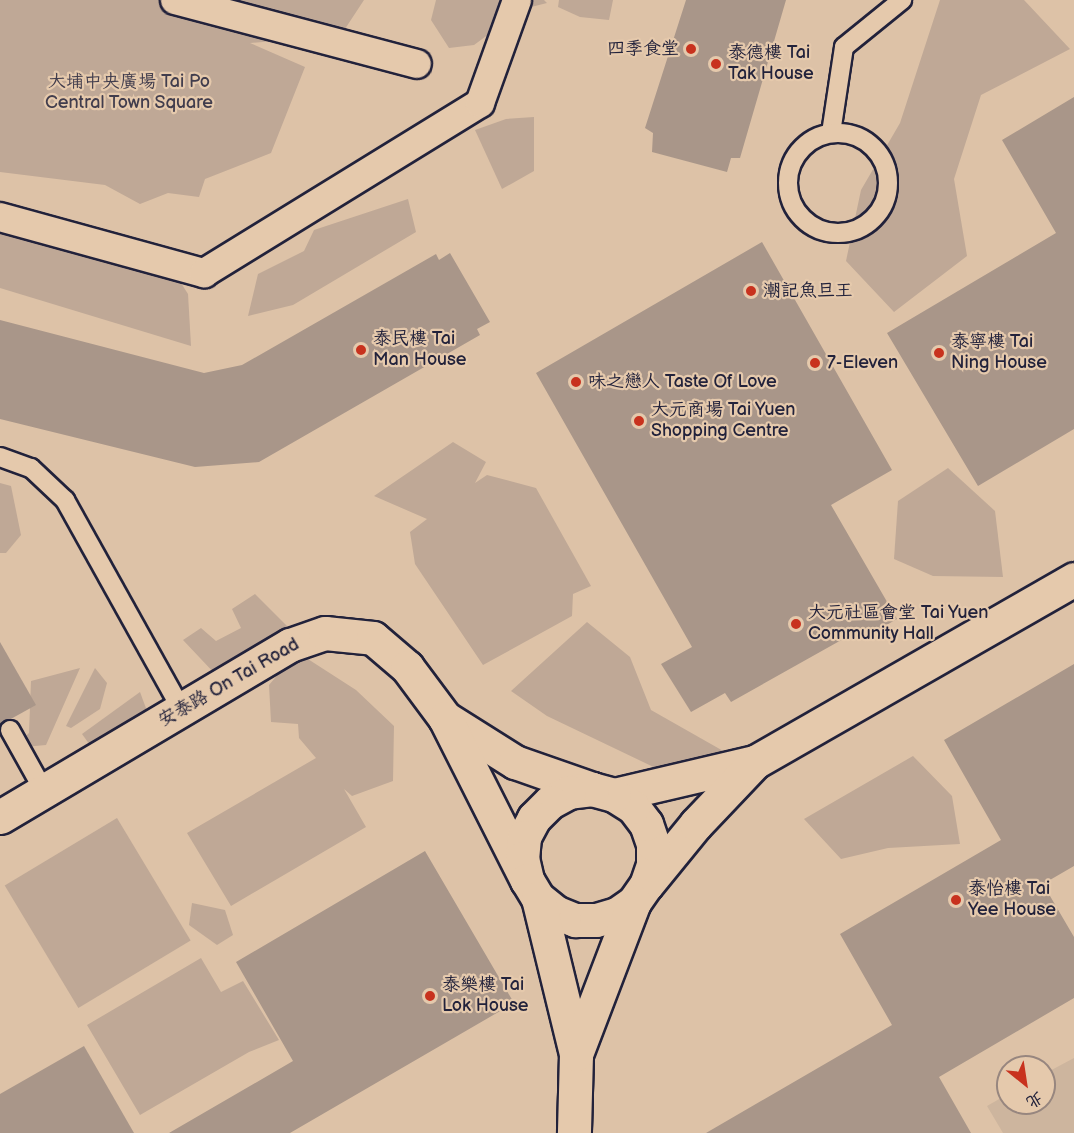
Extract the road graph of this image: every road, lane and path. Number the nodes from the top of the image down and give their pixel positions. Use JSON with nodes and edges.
{"nodes":[{"id":1,"x":175,"y":0,"type":"edge"},
{"id":2,"x":518,"y":0,"type":"edge"},
{"id":3,"x":902,"y":0,"type":"edge"},
{"id":4,"x":417,"y":64,"type":"dead end"},
{"id":5,"x":831,"y":134,"type":"junction"},
{"id":6,"x":0,"y":217,"type":"edge"},
{"id":7,"x":0,"y":457,"type":"edge"},
{"id":8,"x":1074,"y":579,"type":"edge"},
{"id":9,"x":182,"y":710,"type":"junction"},
{"id":10,"x":445,"y":718,"type":"junction"},
{"id":11,"x":10,"y":730,"type":"dead end"},
{"id":12,"x":755,"y":762,"type":"junction"},
{"id":13,"x":44,"y":791,"type":"junction"},
{"id":14,"x":603,"y":792,"type":"junction"},
{"id":15,"x":0,"y":817,"type":"edge"},
{"id":16,"x":532,"y":889,"type":"junction"},
{"id":17,"x":640,"y":894,"type":"junction"},
{"id":18,"x":576,"y":1054,"type":"junction"},
{"id":19,"x":574,"y":1133,"type":"edge"}],
"edges":[{"from":1,"to":4,"type":"street"},
{"from":2,"to":6,"type":"street"},
{"from":3,"to":5,"type":"lane"},
{"from":5,"to":5,"type":"lane"},
{"from":7,"to":9,"type":"lane"},
{"from":8,"to":12,"type":"street"},
{"from":9,"to":10,"type":"street","name":"安泰路 On Tai Road"},
{"from":9,"to":13,"type":"street","name":"安泰路 On Tai Road"},
{"from":10,"to":14,"type":"street","name":"安泰路 On Tai Road"},
{"from":10,"to":16,"type":"street","name":"安泰路 On Tai Road"},
{"from":11,"to":13,"type":"lane"},
{"from":12,"to":14,"type":"street"},
{"from":12,"to":17,"type":"street"},
{"from":13,"to":15,"type":"street","name":"安泰路 On Tai Road"},
{"from":14,"to":16,"type":"street"},
{"from":14,"to":17,"type":"street"},
{"from":16,"to":17,"type":"street"},
{"from":16,"to":18,"type":"street"},
{"from":17,"to":18,"type":"street"},
{"from":18,"to":19,"type":"street"}]}
